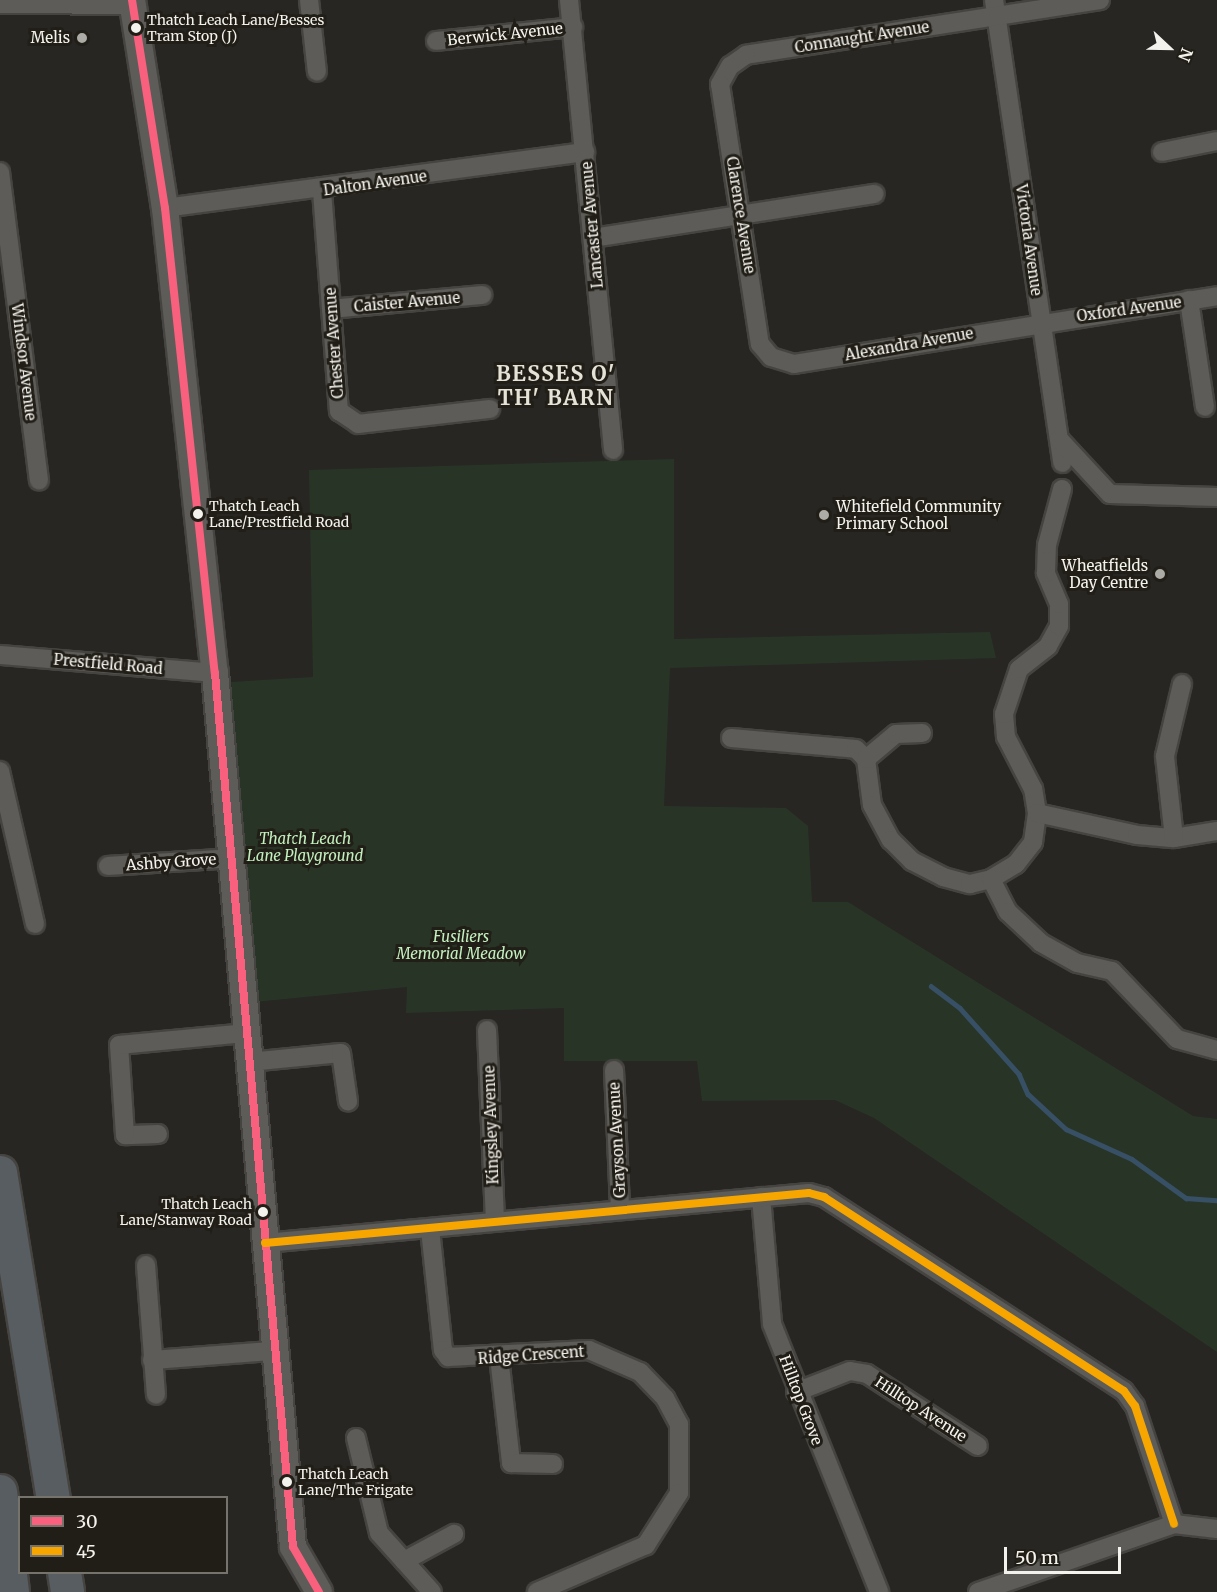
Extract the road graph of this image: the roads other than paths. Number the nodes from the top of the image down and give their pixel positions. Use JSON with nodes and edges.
{"nodes":[{"id":1,"x":309,"y":0,"type":"edge"},
{"id":2,"x":569,"y":0,"type":"edge"},
{"id":3,"x":1100,"y":0,"type":"edge"},
{"id":4,"x":132,"y":2,"type":"edge"},
{"id":5,"x":0,"y":4,"type":"edge"},
{"id":6,"x":996,"y":8,"type":"edge"},
{"id":7,"x":573,"y":27,"type":"junction"},
{"id":8,"x":436,"y":41,"type":"dead end"},
{"id":9,"x":730,"y":66,"type":"joint"},
{"id":10,"x":317,"y":72,"type":"dead end"},
{"id":11,"x":1217,"y":141,"type":"edge"},
{"id":12,"x":585,"y":152,"type":"junction"},
{"id":13,"x":1162,"y":152,"type":"dead end"},
{"id":14,"x":0,"y":172,"type":"edge"},
{"id":15,"x":322,"y":191,"type":"junction"},
{"id":16,"x":875,"y":194,"type":"dead end"},
{"id":17,"x":165,"y":208,"type":"junction"},
{"id":18,"x":741,"y":213,"type":"junction"},
{"id":19,"x":593,"y":238,"type":"junction"},
{"id":20,"x":482,"y":295,"type":"dead end"},
{"id":21,"x":1217,"y":296,"type":"edge"},
{"id":22,"x":1190,"y":300,"type":"junction"},
{"id":23,"x":331,"y":309,"type":"junction"},
{"id":24,"x":1042,"y":322,"type":"junction"},
{"id":25,"x":776,"y":360,"type":"joint"},
{"id":26,"x":1204,"y":407,"type":"dead end"},
{"id":27,"x":490,"y":409,"type":"dead end"},
{"id":28,"x":1059,"y":439,"type":"junction"},
{"id":29,"x":613,"y":450,"type":"dead end"},
{"id":30,"x":1062,"y":463,"type":"dead end"},
{"id":31,"x":39,"y":481,"type":"dead end"},
{"id":32,"x":1062,"y":489,"type":"dead end"},
{"id":33,"x":1217,"y":497,"type":"edge"},
{"id":34,"x":0,"y":655,"type":"edge"},
{"id":35,"x":215,"y":673,"type":"junction"},
{"id":36,"x":1182,"y":684,"type":"dead end"},
{"id":37,"x":922,"y":734,"type":"dead end"},
{"id":38,"x":731,"y":738,"type":"dead end"},
{"id":39,"x":866,"y":759,"type":"junction"},
{"id":40,"x":0,"y":771,"type":"edge"},
{"id":41,"x":1037,"y":813,"type":"junction"},
{"id":42,"x":1217,"y":831,"type":"edge"},
{"id":43,"x":1174,"y":838,"type":"junction"},
{"id":44,"x":234,"y":858,"type":"junction"},
{"id":45,"x":108,"y":866,"type":"dead end"},
{"id":46,"x":991,"y":879,"type":"junction"},
{"id":47,"x":35,"y":924,"type":"dead end"},
{"id":48,"x":487,"y":1030,"type":"dead end"},
{"id":49,"x":247,"y":1034,"type":"junction"},
{"id":50,"x":1217,"y":1050,"type":"edge"},
{"id":51,"x":249,"y":1062,"type":"junction"},
{"id":52,"x":614,"y":1070,"type":"dead end"},
{"id":53,"x":348,"y":1101,"type":"dead end"},
{"id":54,"x":158,"y":1134,"type":"dead end"},
{"id":55,"x":0,"y":1172,"type":"edge"},
{"id":56,"x":761,"y":1197,"type":"junction"},
{"id":57,"x":621,"y":1210,"type":"junction"},
{"id":58,"x":495,"y":1221,"type":"junction"},
{"id":59,"x":430,"y":1229,"type":"junction"},
{"id":60,"x":265,"y":1243,"type":"junction"},
{"id":61,"x":146,"y":1265,"type":"dead end"},
{"id":62,"x":272,"y":1351,"type":"junction"},
{"id":63,"x":499,"y":1357,"type":"junction"},
{"id":64,"x":152,"y":1360,"type":"junction"},
{"id":65,"x":796,"y":1392,"type":"junction"},
{"id":66,"x":156,"y":1395,"type":"dead end"},
{"id":67,"x":356,"y":1438,"type":"dead end"},
{"id":68,"x":978,"y":1446,"type":"dead end"},
{"id":69,"x":553,"y":1464,"type":"dead end"},
{"id":70,"x":0,"y":1491,"type":"edge"},
{"id":71,"x":53,"y":1496,"type":"edge"},
{"id":72,"x":1174,"y":1524,"type":"junction"},
{"id":73,"x":1217,"y":1529,"type":"edge"},
{"id":74,"x":454,"y":1534,"type":"dead end"},
{"id":75,"x":404,"y":1561,"type":"junction"},
{"id":76,"x":64,"y":1574,"type":"edge"},
{"id":77,"x":12,"y":1592,"type":"edge"},
{"id":78,"x":67,"y":1592,"type":"edge"},
{"id":79,"x":318,"y":1592,"type":"edge"},
{"id":80,"x":432,"y":1592,"type":"edge"},
{"id":81,"x":537,"y":1592,"type":"edge"},
{"id":82,"x":879,"y":1592,"type":"edge"},
{"id":83,"x":978,"y":1592,"type":"edge"}],
"edges":[{"from":1,"to":10,"type":"street"},
{"from":2,"to":7,"type":"street","name":"Lancaster Avenue"},
{"from":3,"to":6,"type":"street","name":"Connaught Avenue"},
{"from":4,"to":5,"type":"street"},
{"from":4,"to":17,"type":"street"},
{"from":6,"to":9,"type":"street","name":"Connaught Avenue"},
{"from":6,"to":24,"type":"street","name":"Victoria Avenue"},
{"from":7,"to":8,"type":"street","name":"Berwick Avenue"},
{"from":7,"to":12,"type":"street","name":"Lancaster Avenue"},
{"from":9,"to":18,"type":"street","name":"Clarence Avenue"},
{"from":11,"to":13,"type":"street"},
{"from":12,"to":15,"type":"street","name":"Dalton Avenue"},
{"from":12,"to":19,"type":"street","name":"Lancaster Avenue"},
{"from":14,"to":31,"type":"street","name":"Windsor Avenue"},
{"from":15,"to":17,"type":"street","name":"Dalton Avenue"},
{"from":15,"to":23,"type":"street","name":"Chester Avenue"},
{"from":16,"to":18,"type":"street"},
{"from":17,"to":35,"type":"street"},
{"from":18,"to":19,"type":"street"},
{"from":18,"to":25,"type":"street","name":"Clarence Avenue"},
{"from":19,"to":29,"type":"street","name":"Lancaster Avenue"},
{"from":20,"to":23,"type":"street","name":"Caister Avenue"},
{"from":21,"to":22,"type":"street","name":"Oxford Avenue"},
{"from":22,"to":24,"type":"street","name":"Oxford Avenue"},
{"from":22,"to":26,"type":"street"},
{"from":23,"to":27,"type":"street","name":"Chester Avenue"},
{"from":24,"to":25,"type":"street","name":"Alexandra Avenue"},
{"from":24,"to":28,"type":"street","name":"Victoria Avenue"},
{"from":28,"to":30,"type":"street","name":"Victoria Avenue"},
{"from":28,"to":33,"type":"street"},
{"from":32,"to":41,"type":"street"},
{"from":34,"to":35,"type":"street","name":"Prestfield Road"},
{"from":35,"to":44,"type":"street"},
{"from":36,"to":43,"type":"street"},
{"from":37,"to":39,"type":"street"},
{"from":38,"to":39,"type":"street"},
{"from":39,"to":46,"type":"street"},
{"from":40,"to":47,"type":"street"},
{"from":41,"to":43,"type":"street"},
{"from":41,"to":46,"type":"street"},
{"from":42,"to":43,"type":"street"},
{"from":44,"to":45,"type":"street","name":"Ashby Grove"},
{"from":44,"to":49,"type":"street"},
{"from":46,"to":50,"type":"street"},
{"from":48,"to":58,"type":"street","name":"Kingsley Avenue"},
{"from":49,"to":51,"type":"street"},
{"from":49,"to":54,"type":"street"},
{"from":51,"to":53,"type":"street"},
{"from":51,"to":60,"type":"street"},
{"from":52,"to":57,"type":"street","name":"Grayson Avenue"},
{"from":55,"to":71,"type":"highway"},
{"from":56,"to":57,"type":"street"},
{"from":56,"to":65,"type":"street","name":"Hilltop Grove"},
{"from":56,"to":72,"type":"street"},
{"from":57,"to":58,"type":"street"},
{"from":58,"to":59,"type":"street"},
{"from":59,"to":60,"type":"street"},
{"from":59,"to":63,"type":"street","name":"Ridge Crescent"},
{"from":60,"to":62,"type":"street"},
{"from":61,"to":64,"type":"street"},
{"from":62,"to":64,"type":"street"},
{"from":62,"to":79,"type":"street"},
{"from":63,"to":69,"type":"street"},
{"from":63,"to":81,"type":"street","name":"Ridge Crescent"},
{"from":64,"to":66,"type":"street"},
{"from":65,"to":68,"type":"street","name":"Hilltop Avenue"},
{"from":65,"to":82,"type":"street","name":"Hilltop Grove"},
{"from":67,"to":75,"type":"street"},
{"from":70,"to":77,"type":"highway"},
{"from":72,"to":73,"type":"street"},
{"from":72,"to":83,"type":"street"},
{"from":74,"to":75,"type":"street"},
{"from":75,"to":80,"type":"street"},
{"from":76,"to":78,"type":"highway"}]}
